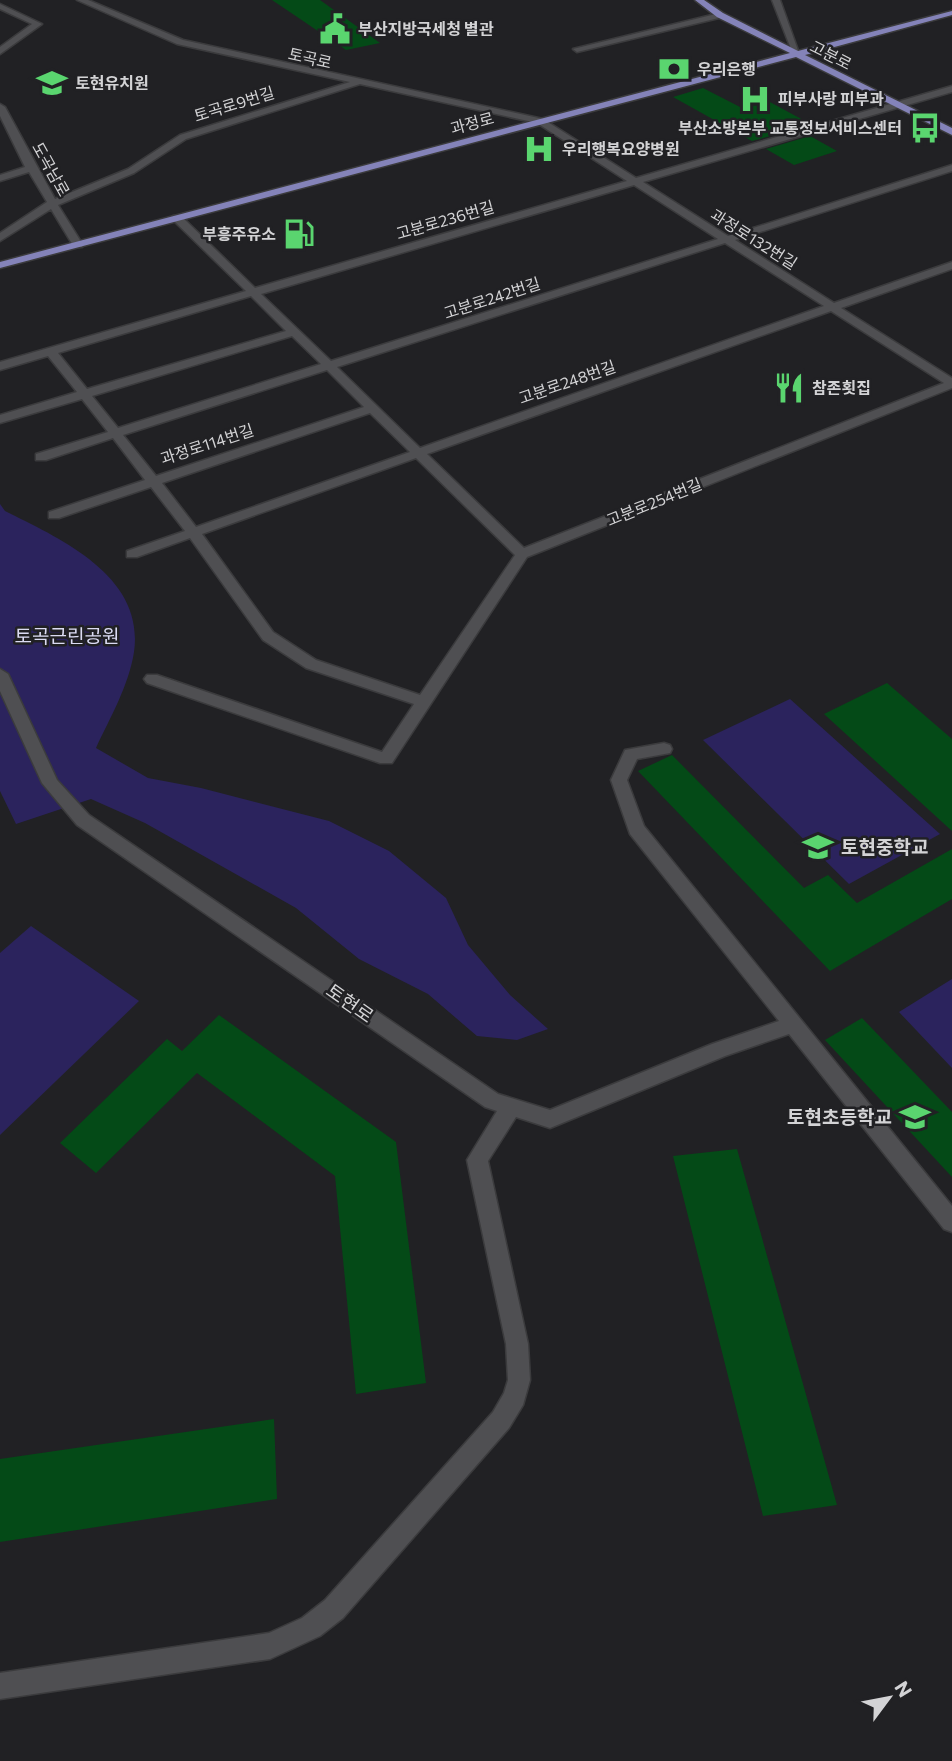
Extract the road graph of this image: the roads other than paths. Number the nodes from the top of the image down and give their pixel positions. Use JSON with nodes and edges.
{"nodes":[{"id":1,"x":81,"y":0,"type":"edge"},
{"id":2,"x":699,"y":0,"type":"edge"},
{"id":3,"x":776,"y":0,"type":"edge"},
{"id":4,"x":0,"y":6,"type":"edge"},
{"id":5,"x":952,"y":13,"type":"edge"},
{"id":6,"x":720,"y":15,"type":"junction"},
{"id":7,"x":578,"y":49,"type":"dead end"},
{"id":8,"x":0,"y":51,"type":"edge"},
{"id":9,"x":797,"y":54,"type":"junction"},
{"id":10,"x":356,"y":83,"type":"junction"},
{"id":11,"x":952,"y":89,"type":"edge"},
{"id":12,"x":898,"y":105,"type":"junction"},
{"id":13,"x":0,"y":107,"type":"edge"},
{"id":14,"x":540,"y":121,"type":"junction"},
{"id":15,"x":952,"y":132,"type":"edge"},
{"id":16,"x":31,"y":168,"type":"junction"},
{"id":17,"x":952,"y":168,"type":"edge"},
{"id":18,"x":0,"y":178,"type":"edge"},
{"id":19,"x":635,"y":181,"type":"junction"},
{"id":20,"x":51,"y":204,"type":"junction"},
{"id":21,"x":177,"y":218,"type":"junction"},
{"id":22,"x":0,"y":238,"type":"edge"},
{"id":23,"x":726,"y":240,"type":"junction"},
{"id":24,"x":78,"y":244,"type":"junction"},
{"id":25,"x":0,"y":265,"type":"edge"},
{"id":26,"x":952,"y":265,"type":"edge"},
{"id":27,"x":254,"y":292,"type":"junction"},
{"id":28,"x":833,"y":307,"type":"junction"},
{"id":29,"x":294,"y":332,"type":"junction"},
{"id":30,"x":51,"y":351,"type":"junction"},
{"id":31,"x":0,"y":366,"type":"edge"},
{"id":32,"x":329,"y":366,"type":"junction"},
{"id":33,"x":952,"y":384,"type":"edge"},
{"id":34,"x":84,"y":393,"type":"junction"},
{"id":35,"x":372,"y":408,"type":"junction"},
{"id":36,"x":0,"y":419,"type":"edge"},
{"id":37,"x":116,"y":434,"type":"junction"},
{"id":38,"x":418,"y":453,"type":"junction"},
{"id":39,"x":41,"y":457,"type":"dead end"},
{"id":40,"x":152,"y":480,"type":"junction"},
{"id":41,"x":54,"y":515,"type":"dead end"},
{"id":42,"x":193,"y":532,"type":"junction"},
{"id":43,"x":132,"y":554,"type":"dead end"},
{"id":44,"x":522,"y":554,"type":"junction"},
{"id":45,"x":0,"y":674,"type":"edge"},
{"id":46,"x":152,"y":679,"type":"dead end"},
{"id":47,"x":424,"y":702,"type":"junction"},
{"id":48,"x":664,"y":749,"type":"dead end"},
{"id":49,"x":792,"y":1025,"type":"junction"},
{"id":50,"x":511,"y":1107,"type":"junction"},
{"id":51,"x":952,"y":1222,"type":"edge"},
{"id":52,"x":0,"y":1686,"type":"edge"}],
"edges":[{"from":1,"to":10,"type":"street","name":"토곡로"},
{"from":2,"to":6,"type":"main road","name":"고분로"},
{"from":3,"to":9,"type":"street"},
{"from":4,"to":8,"type":"street"},
{"from":5,"to":9,"type":"main road","name":"과정로"},
{"from":6,"to":7,"type":"street"},
{"from":6,"to":9,"type":"main road","name":"고분로"},
{"from":9,"to":12,"type":"main road","name":"고분로"},
{"from":9,"to":14,"type":"main road","name":"과정로"},
{"from":10,"to":14,"type":"street","name":"토곡로"},
{"from":10,"to":20,"type":"street","name":"토곡로9번길"},
{"from":11,"to":12,"type":"street","name":"고분로236번길"},
{"from":12,"to":15,"type":"main road","name":"고분로"},
{"from":12,"to":19,"type":"street","name":"고분로236번길"},
{"from":13,"to":16,"type":"street","name":"도곡남로"},
{"from":14,"to":19,"type":"street","name":"과정로132번길"},
{"from":14,"to":21,"type":"main road","name":"과정로"},
{"from":16,"to":18,"type":"street"},
{"from":16,"to":20,"type":"street","name":"도곡남로"},
{"from":17,"to":23,"type":"street","name":"고분로242번길"},
{"from":19,"to":23,"type":"street","name":"과정로132번길"},
{"from":19,"to":27,"type":"street","name":"고분로236번길"},
{"from":20,"to":22,"type":"street"},
{"from":20,"to":24,"type":"street","name":"도곡남로"},
{"from":21,"to":24,"type":"main road","name":"과정로"},
{"from":21,"to":27,"type":"street"},
{"from":23,"to":28,"type":"street","name":"과정로132번길"},
{"from":23,"to":32,"type":"street","name":"고분로242번길"},
{"from":24,"to":25,"type":"main road","name":"과정로"},
{"from":26,"to":28,"type":"street","name":"고분로248번길"},
{"from":27,"to":29,"type":"street"},
{"from":27,"to":30,"type":"street","name":"고분로236번길"},
{"from":28,"to":33,"type":"street","name":"과정로132번길"},
{"from":28,"to":38,"type":"street","name":"고분로248번길"},
{"from":29,"to":32,"type":"street"},
{"from":29,"to":34,"type":"street"},
{"from":30,"to":31,"type":"street","name":"고분로236번길"},
{"from":30,"to":34,"type":"street"},
{"from":32,"to":35,"type":"street"},
{"from":32,"to":37,"type":"street","name":"고분로242번길"},
{"from":33,"to":44,"type":"street","name":"고분로254번길"},
{"from":34,"to":36,"type":"street"},
{"from":34,"to":37,"type":"street"},
{"from":35,"to":38,"type":"street"},
{"from":35,"to":40,"type":"street","name":"과정로114번길"},
{"from":37,"to":39,"type":"street","name":"고분로242번길"},
{"from":37,"to":40,"type":"street"},
{"from":38,"to":42,"type":"street","name":"고분로248번길"},
{"from":38,"to":44,"type":"street"},
{"from":40,"to":41,"type":"street","name":"과정로114번길"},
{"from":40,"to":42,"type":"street"},
{"from":42,"to":43,"type":"street","name":"고분로248번길"},
{"from":42,"to":47,"type":"street"},
{"from":44,"to":47,"type":"street"},
{"from":45,"to":50,"type":"street","name":"토현로"},
{"from":46,"to":47,"type":"street"},
{"from":48,"to":49,"type":"street"},
{"from":49,"to":50,"type":"street","name":"토현로"},
{"from":49,"to":51,"type":"street"},
{"from":50,"to":52,"type":"street"}]}
